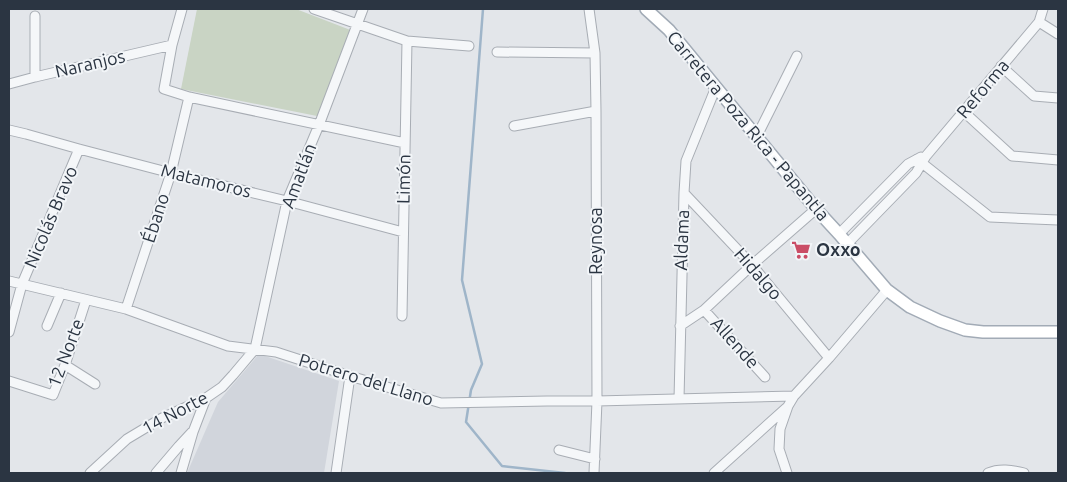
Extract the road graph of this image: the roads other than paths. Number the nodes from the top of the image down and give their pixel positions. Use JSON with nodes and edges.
{"nodes":[{"id":1,"x":182,"y":9,"type":"edge"},
{"id":2,"x":314,"y":9,"type":"edge"},
{"id":3,"x":363,"y":9,"type":"edge"},
{"id":4,"x":589,"y":9,"type":"edge"},
{"id":5,"x":646,"y":9,"type":"edge"},
{"id":6,"x":1043,"y":9,"type":"edge"},
{"id":7,"x":35,"y":16,"type":"dead end"},
{"id":8,"x":1039,"y":22,"type":"junction"},
{"id":9,"x":358,"y":23,"type":"junction"},
{"id":10,"x":1058,"y":34,"type":"edge"},
{"id":11,"x":407,"y":41,"type":"junction"},
{"id":12,"x":172,"y":45,"type":"junction"},
{"id":13,"x":469,"y":46,"type":"dead end"},
{"id":14,"x":497,"y":52,"type":"dead end"},
{"id":15,"x":595,"y":53,"type":"junction"},
{"id":16,"x":797,"y":56,"type":"dead end"},
{"id":17,"x":1001,"y":66,"type":"junction"},
{"id":18,"x":35,"y":76,"type":"junction"},
{"id":19,"x":9,"y":84,"type":"edge"},
{"id":20,"x":716,"y":87,"type":"junction"},
{"id":21,"x":189,"y":97,"type":"junction"},
{"id":22,"x":1058,"y":98,"type":"edge"},
{"id":23,"x":596,"y":111,"type":"junction"},
{"id":24,"x":964,"y":112,"type":"junction"},
{"id":25,"x":319,"y":125,"type":"junction"},
{"id":26,"x":514,"y":126,"type":"dead end"},
{"id":27,"x":9,"y":130,"type":"edge"},
{"id":28,"x":757,"y":136,"type":"junction"},
{"id":29,"x":405,"y":143,"type":"junction"},
{"id":30,"x":79,"y":149,"type":"junction"},
{"id":31,"x":922,"y":159,"type":"junction"},
{"id":32,"x":1058,"y":160,"type":"edge"},
{"id":33,"x":171,"y":173,"type":"junction"},
{"id":34,"x":880,"y":192,"type":"junction"},
{"id":35,"x":684,"y":193,"type":"junction"},
{"id":36,"x":287,"y":201,"type":"junction"},
{"id":37,"x":889,"y":202,"type":"junction"},
{"id":38,"x":816,"y":209,"type":"junction"},
{"id":39,"x":1058,"y":220,"type":"edge"},
{"id":40,"x":404,"y":232,"type":"junction"},
{"id":41,"x":839,"y":234,"type":"junction"},
{"id":42,"x":847,"y":244,"type":"junction"},
{"id":43,"x":752,"y":266,"type":"junction"},
{"id":44,"x":9,"y":281,"type":"edge"},
{"id":45,"x":22,"y":284,"type":"junction"},
{"id":46,"x":887,"y":290,"type":"junction"},
{"id":47,"x":61,"y":293,"type":"junction"},
{"id":48,"x":86,"y":300,"type":"junction"},
{"id":49,"x":126,"y":309,"type":"junction"},
{"id":50,"x":704,"y":310,"type":"junction"},
{"id":51,"x":402,"y":316,"type":"dead end"},
{"id":52,"x":47,"y":326,"type":"dead end"},
{"id":53,"x":680,"y":326,"type":"junction"},
{"id":54,"x":9,"y":332,"type":"edge"},
{"id":55,"x":1058,"y":332,"type":"edge"},
{"id":56,"x":255,"y":349,"type":"junction"},
{"id":57,"x":829,"y":358,"type":"junction"},
{"id":58,"x":65,"y":365,"type":"junction"},
{"id":59,"x":350,"y":376,"type":"junction"},
{"id":60,"x":765,"y":377,"type":"dead end"},
{"id":61,"x":9,"y":381,"type":"edge"},
{"id":62,"x":95,"y":384,"type":"dead end"},
{"id":63,"x":794,"y":396,"type":"junction"},
{"id":64,"x":206,"y":398,"type":"junction"},
{"id":65,"x":679,"y":398,"type":"junction"},
{"id":66,"x":597,"y":401,"type":"junction"},
{"id":67,"x":788,"y":406,"type":"junction"},
{"id":68,"x":193,"y":432,"type":"junction"},
{"id":69,"x":559,"y":450,"type":"dead end"},
{"id":70,"x":595,"y":459,"type":"junction"},
{"id":71,"x":90,"y":473,"type":"edge"},
{"id":72,"x":156,"y":473,"type":"edge"},
{"id":73,"x":180,"y":473,"type":"edge"},
{"id":74,"x":336,"y":473,"type":"edge"},
{"id":75,"x":594,"y":473,"type":"edge"},
{"id":76,"x":714,"y":473,"type":"edge"},
{"id":77,"x":787,"y":473,"type":"edge"},
{"id":78,"x":988,"y":473,"type":"edge"},
{"id":79,"x":1024,"y":473,"type":"edge"}],
"edges":[{"from":1,"to":12,"type":"street"},
{"from":2,"to":9,"type":"street"},
{"from":3,"to":9,"type":"street","name":"Amatlán"},
{"from":4,"to":15,"type":"street","name":"Reynosa"},
{"from":5,"to":20,"type":"main road","name":"Carretera Poza Rica - Papantla"},
{"from":6,"to":8,"type":"street","name":"Reforma"},
{"from":7,"to":18,"type":"street"},
{"from":8,"to":10,"type":"street"},
{"from":8,"to":17,"type":"street","name":"Reforma"},
{"from":9,"to":11,"type":"street"},
{"from":9,"to":25,"type":"street","name":"Amatlán"},
{"from":11,"to":13,"type":"street"},
{"from":11,"to":29,"type":"street","name":"Limón"},
{"from":12,"to":18,"type":"street","name":"Naranjos"},
{"from":12,"to":21,"type":"street"},
{"from":14,"to":15,"type":"street"},
{"from":15,"to":23,"type":"street","name":"Reynosa"},
{"from":16,"to":28,"type":"street"},
{"from":17,"to":22,"type":"street"},
{"from":17,"to":24,"type":"street","name":"Reforma"},
{"from":18,"to":19,"type":"street","name":"Naranjos"},
{"from":20,"to":28,"type":"main road","name":"Carretera Poza Rica - Papantla"},
{"from":20,"to":35,"type":"street","name":"Aldama"},
{"from":21,"to":25,"type":"street"},
{"from":21,"to":33,"type":"street","name":"Ébano"},
{"from":23,"to":26,"type":"street"},
{"from":23,"to":66,"type":"street","name":"Reynosa"},
{"from":24,"to":31,"type":"street","name":"Reforma"},
{"from":24,"to":32,"type":"street"},
{"from":25,"to":29,"type":"street"},
{"from":25,"to":36,"type":"street","name":"Amatlán"},
{"from":27,"to":30,"type":"street","name":"Matamoros"},
{"from":28,"to":38,"type":"main road","name":"Carretera Poza Rica - Papantla"},
{"from":29,"to":40,"type":"street","name":"Limón"},
{"from":30,"to":33,"type":"street","name":"Matamoros"},
{"from":30,"to":45,"type":"street","name":"Nicolás Bravo"},
{"from":31,"to":34,"type":"street","name":"Reforma"},
{"from":31,"to":37,"type":"street","name":"Reforma"},
{"from":31,"to":39,"type":"street"},
{"from":33,"to":36,"type":"street","name":"Matamoros"},
{"from":33,"to":49,"type":"street","name":"Ébano"},
{"from":34,"to":37,"type":"street"},
{"from":34,"to":41,"type":"street","name":"Reforma"},
{"from":35,"to":43,"type":"street","name":"Hidalgo"},
{"from":35,"to":53,"type":"street","name":"Aldama"},
{"from":36,"to":40,"type":"street","name":"Matamoros"},
{"from":36,"to":56,"type":"street","name":"Amatlán"},
{"from":37,"to":42,"type":"street","name":"Reforma"},
{"from":38,"to":41,"type":"main road","name":"Carretera Poza Rica - Papantla"},
{"from":38,"to":43,"type":"street"},
{"from":40,"to":51,"type":"street","name":"Limón"},
{"from":41,"to":42,"type":"main road","name":"Carretera Poza Rica - Papantla"},
{"from":42,"to":46,"type":"main road","name":"Carretera Poza Rica - Papantla"},
{"from":43,"to":50,"type":"street"},
{"from":43,"to":57,"type":"street","name":"Hidalgo"},
{"from":44,"to":45,"type":"street","name":"Potrero del Llano"},
{"from":45,"to":47,"type":"street","name":"Potrero del Llano"},
{"from":45,"to":54,"type":"street","name":"Nicolás Bravo"},
{"from":46,"to":55,"type":"main road","name":"Carretera Poza Rica - Papantla"},
{"from":46,"to":57,"type":"street"},
{"from":47,"to":48,"type":"street","name":"Potrero del Llano"},
{"from":47,"to":52,"type":"street"},
{"from":48,"to":49,"type":"street","name":"Potrero del Llano"},
{"from":48,"to":58,"type":"street","name":"12 Norte"},
{"from":49,"to":56,"type":"street","name":"Potrero del Llano"},
{"from":50,"to":53,"type":"street"},
{"from":50,"to":60,"type":"street","name":"Allende"},
{"from":53,"to":65,"type":"street","name":"Aldama"},
{"from":56,"to":59,"type":"street","name":"Potrero del Llano"},
{"from":56,"to":64,"type":"street","name":"14 Norte"},
{"from":57,"to":63,"type":"street"},
{"from":58,"to":61,"type":"street","name":"12 Norte"},
{"from":58,"to":62,"type":"street"},
{"from":59,"to":66,"type":"street","name":"Potrero del Llano"},
{"from":59,"to":74,"type":"street"},
{"from":63,"to":65,"type":"street","name":"Potrero del Llano"},
{"from":63,"to":67,"type":"street"},
{"from":64,"to":68,"type":"street"},
{"from":64,"to":71,"type":"street","name":"14 Norte"},
{"from":65,"to":66,"type":"street","name":"Potrero del Llano"},
{"from":66,"to":70,"type":"street","name":"Reynosa"},
{"from":67,"to":76,"type":"street"},
{"from":67,"to":77,"type":"street"},
{"from":68,"to":72,"type":"street"},
{"from":68,"to":73,"type":"street"},
{"from":69,"to":70,"type":"street"},
{"from":70,"to":75,"type":"street","name":"Reynosa"},
{"from":78,"to":79,"type":"street"}]}
